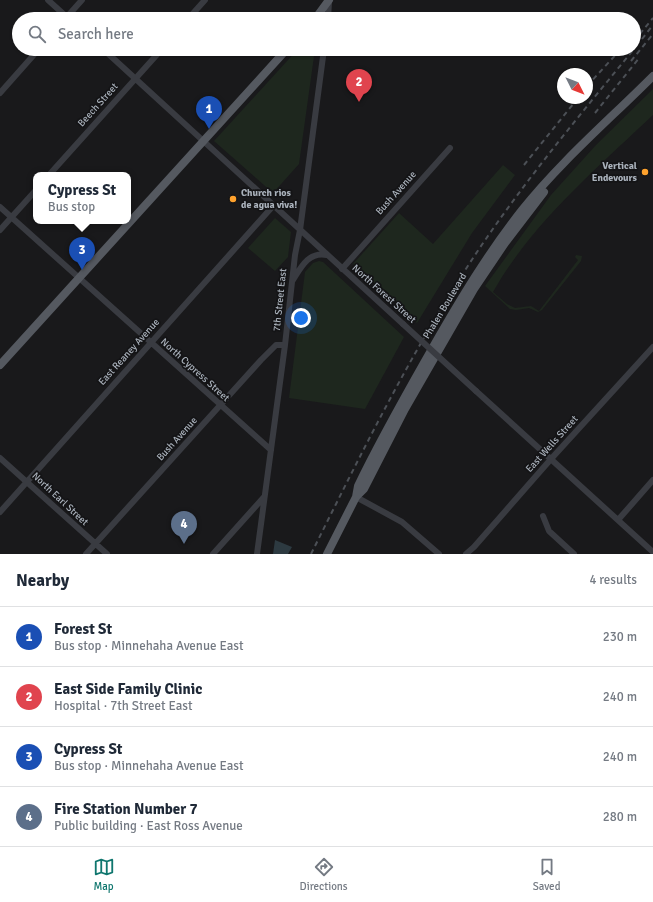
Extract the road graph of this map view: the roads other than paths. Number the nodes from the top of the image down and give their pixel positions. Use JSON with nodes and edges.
{"nodes":[{"id":1,"x":48,"y":0,"type":"edge"},
{"id":2,"x":82,"y":0,"type":"edge"},
{"id":3,"x":205,"y":0,"type":"edge"},
{"id":4,"x":329,"y":1,"type":"edge"},
{"id":5,"x":61,"y":12,"type":"edge"},
{"id":6,"x":72,"y":12,"type":"edge"},
{"id":7,"x":194,"y":12,"type":"edge"},
{"id":8,"x":320,"y":12,"type":"edge"},
{"id":9,"x":328,"y":12,"type":"edge"},
{"id":10,"x":33,"y":56,"type":"edge"},
{"id":11,"x":110,"y":56,"type":"edge"},
{"id":12,"x":156,"y":56,"type":"edge"},
{"id":13,"x":282,"y":56,"type":"edge"},
{"id":14,"x":323,"y":56,"type":"edge"},
{"id":15,"x":653,"y":76,"type":"edge"},
{"id":16,"x":135,"y":79,"type":"junction"},
{"id":17,"x":0,"y":93,"type":"edge"},
{"id":18,"x":204,"y":141,"type":"junction"},
{"id":19,"x":450,"y":148,"type":"dead end"},
{"id":20,"x":52,"y":172,"type":"edge"},
{"id":21,"x":33,"y":193,"type":"edge"},
{"id":22,"x":273,"y":206,"type":"junction"},
{"id":23,"x":0,"y":207,"type":"edge"},
{"id":24,"x":12,"y":217,"type":"junction"},
{"id":25,"x":131,"y":222,"type":"edge"},
{"id":26,"x":129,"y":224,"type":"edge"},
{"id":27,"x":0,"y":230,"type":"edge"},
{"id":28,"x":300,"y":230,"type":"junction"},
{"id":29,"x":328,"y":255,"type":"junction"},
{"id":30,"x":342,"y":269,"type":"junction"},
{"id":31,"x":80,"y":278,"type":"junction"},
{"id":32,"x":292,"y":281,"type":"junction"},
{"id":33,"x":151,"y":343,"type":"junction"},
{"id":34,"x":285,"y":345,"type":"junction"},
{"id":35,"x":653,"y":347,"type":"edge"},
{"id":36,"x":0,"y":365,"type":"edge"},
{"id":37,"x":220,"y":406,"type":"junction"},
{"id":38,"x":271,"y":450,"type":"junction"},
{"id":39,"x":0,"y":458,"type":"edge"},
{"id":40,"x":551,"y":459,"type":"junction"},
{"id":41,"x":653,"y":480,"type":"edge"},
{"id":42,"x":27,"y":482,"type":"junction"},
{"id":43,"x":264,"y":497,"type":"junction"},
{"id":44,"x":356,"y":498,"type":"junction"},
{"id":45,"x":0,"y":512,"type":"edge"},
{"id":46,"x":543,"y":516,"type":"dead end"},
{"id":47,"x":618,"y":520,"type":"junction"},
{"id":48,"x":95,"y":544,"type":"junction"},
{"id":49,"x":653,"y":552,"type":"edge"},
{"id":50,"x":86,"y":554,"type":"edge"},
{"id":51,"x":107,"y":554,"type":"edge"},
{"id":52,"x":212,"y":554,"type":"edge"},
{"id":53,"x":257,"y":554,"type":"edge"},
{"id":54,"x":327,"y":554,"type":"edge"},
{"id":55,"x":439,"y":554,"type":"edge"},
{"id":56,"x":466,"y":554,"type":"edge"},
{"id":57,"x":574,"y":554,"type":"edge"}],
"edges":[{"from":1,"to":5,"type":"street"},
{"from":2,"to":6,"type":"street"},
{"from":3,"to":7,"type":"street"},
{"from":4,"to":8,"type":"main road"},
{"from":4,"to":9,"type":"street"},
{"from":10,"to":17,"type":"street"},
{"from":11,"to":16,"type":"street","name":"North Forest Street"},
{"from":12,"to":16,"type":"street","name":"Beech Street"},
{"from":13,"to":18,"type":"main road"},
{"from":14,"to":28,"type":"street","name":"7th Street East"},
{"from":15,"to":44,"type":"main road","name":"Phalen Boulevard"},
{"from":16,"to":18,"type":"street","name":"North Forest Street"},
{"from":16,"to":20,"type":"street","name":"Beech Street"},
{"from":18,"to":22,"type":"street","name":"North Forest Street"},
{"from":18,"to":25,"type":"main road"},
{"from":19,"to":30,"type":"street","name":"Bush Avenue"},
{"from":21,"to":24,"type":"street"},
{"from":22,"to":28,"type":"street","name":"North Forest Street"},
{"from":22,"to":33,"type":"street","name":"East Reaney Avenue"},
{"from":23,"to":24,"type":"street","name":"North Cypress Street"},
{"from":24,"to":27,"type":"street"},
{"from":24,"to":31,"type":"street","name":"North Cypress Street"},
{"from":26,"to":31,"type":"main road"},
{"from":28,"to":29,"type":"street","name":"North Forest Street"},
{"from":28,"to":32,"type":"street","name":"7th Street East"},
{"from":29,"to":30,"type":"street","name":"North Forest Street"},
{"from":29,"to":32,"type":"street"},
{"from":30,"to":40,"type":"street","name":"North Forest Street","bridge":true},
{"from":31,"to":33,"type":"street","name":"North Cypress Street"},
{"from":31,"to":36,"type":"main road"},
{"from":32,"to":34,"type":"street","name":"7th Street East"},
{"from":33,"to":37,"type":"street","name":"North Cypress Street"},
{"from":33,"to":42,"type":"street","name":"East Reaney Avenue"},
{"from":34,"to":37,"type":"street","name":"Bush Avenue"},
{"from":34,"to":38,"type":"street","name":"7th Street East"},
{"from":35,"to":40,"type":"street","name":"East Wells Street"},
{"from":37,"to":38,"type":"street","name":"North Cypress Street"},
{"from":37,"to":48,"type":"street","name":"Bush Avenue"},
{"from":38,"to":43,"type":"street","name":"7th Street East"},
{"from":39,"to":42,"type":"street","name":"North Earl Street"},
{"from":40,"to":47,"type":"street","name":"North Forest Street"},
{"from":40,"to":56,"type":"street","name":"East Wells Street"},
{"from":41,"to":47,"type":"street"},
{"from":42,"to":45,"type":"street","name":"East Reaney Avenue"},
{"from":42,"to":48,"type":"street","name":"North Earl Street"},
{"from":43,"to":52,"type":"street"},
{"from":43,"to":53,"type":"street","name":"7th Street East"},
{"from":44,"to":54,"type":"main road","name":"Phalen Boulevard"},
{"from":44,"to":55,"type":"street"},
{"from":46,"to":57,"type":"street"},
{"from":47,"to":49,"type":"street","name":"North Forest Street"},
{"from":48,"to":50,"type":"street","name":"Bush Avenue"},
{"from":48,"to":51,"type":"street","name":"North Earl Street"}]}
